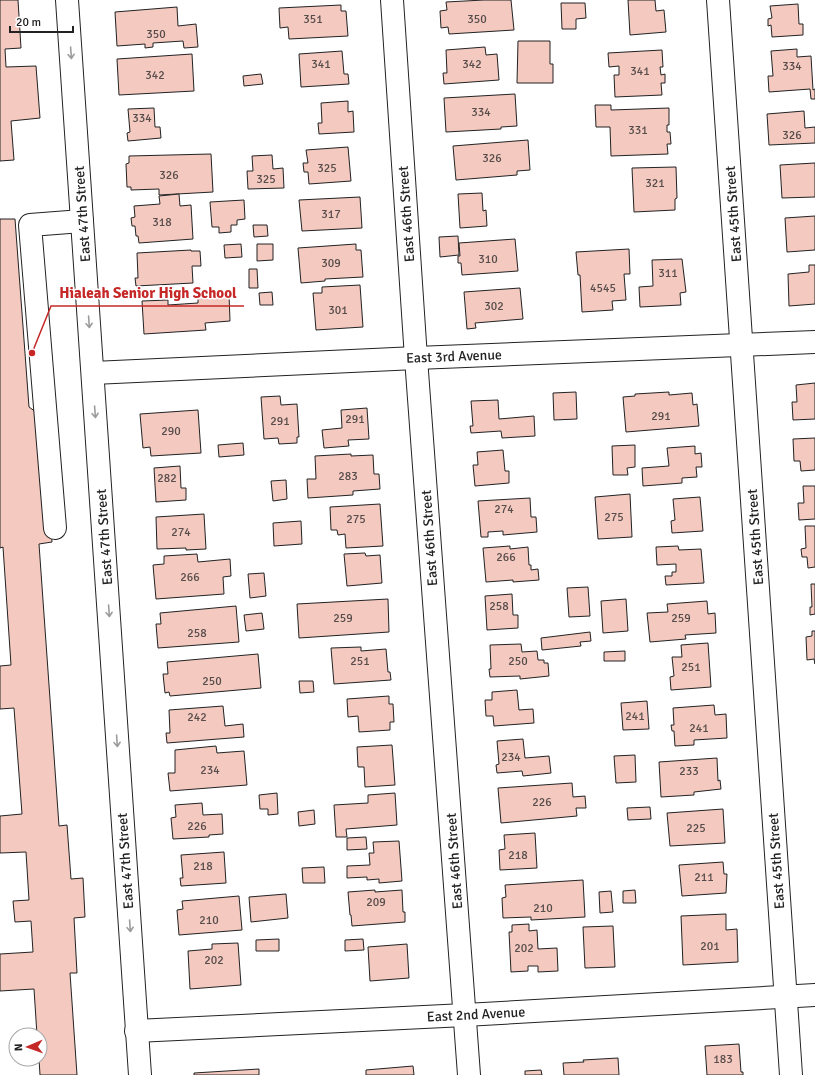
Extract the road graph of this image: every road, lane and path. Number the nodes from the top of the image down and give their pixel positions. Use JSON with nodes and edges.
{"nodes":[{"id":1,"x":67,"y":0,"type":"edge"},
{"id":2,"x":392,"y":0,"type":"edge"},
{"id":3,"x":718,"y":0,"type":"edge"},
{"id":4,"x":82,"y":221,"type":"junction"},
{"id":5,"x":815,"y":342,"type":"edge"},
{"id":6,"x":742,"y":345,"type":"junction"},
{"id":7,"x":416,"y":358,"type":"junction"},
{"id":8,"x":93,"y":373,"type":"junction"},
{"id":9,"x":54,"y":528,"type":"dead end"},
{"id":10,"x":815,"y":995,"type":"edge"},
{"id":11,"x":784,"y":996,"type":"junction"},
{"id":12,"x":465,"y":1015,"type":"junction"},
{"id":13,"x":136,"y":1031,"type":"junction"},
{"id":14,"x":140,"y":1075,"type":"edge"},
{"id":15,"x":469,"y":1075,"type":"edge"},
{"id":16,"x":790,"y":1075,"type":"edge"}],
"edges":[{"from":1,"to":4,"type":"street","name":"East 47th Street","one_way":true},
{"from":2,"to":7,"type":"street","name":"East 46th Street"},
{"from":3,"to":6,"type":"street","name":"East 45th Street"},
{"from":4,"to":8,"type":"street","name":"East 47th Street","one_way":true},
{"from":4,"to":9,"type":"street"},
{"from":5,"to":6,"type":"street","name":"East 3rd Avenue"},
{"from":6,"to":7,"type":"street","name":"East 3rd Avenue"},
{"from":6,"to":11,"type":"street","name":"East 45th Street"},
{"from":7,"to":8,"type":"street","name":"East 3rd Avenue"},
{"from":7,"to":12,"type":"street","name":"East 46th Street"},
{"from":8,"to":13,"type":"street","name":"East 47th Street","one_way":true},
{"from":10,"to":11,"type":"street","name":"East 2nd Avenue"},
{"from":11,"to":12,"type":"street","name":"East 2nd Avenue"},
{"from":11,"to":16,"type":"street","name":"East 45th Street"},
{"from":12,"to":13,"type":"street","name":"East 2nd Avenue"},
{"from":12,"to":15,"type":"street","name":"East 46th Street"},
{"from":13,"to":14,"type":"street","name":"East 47th Street"}]}
